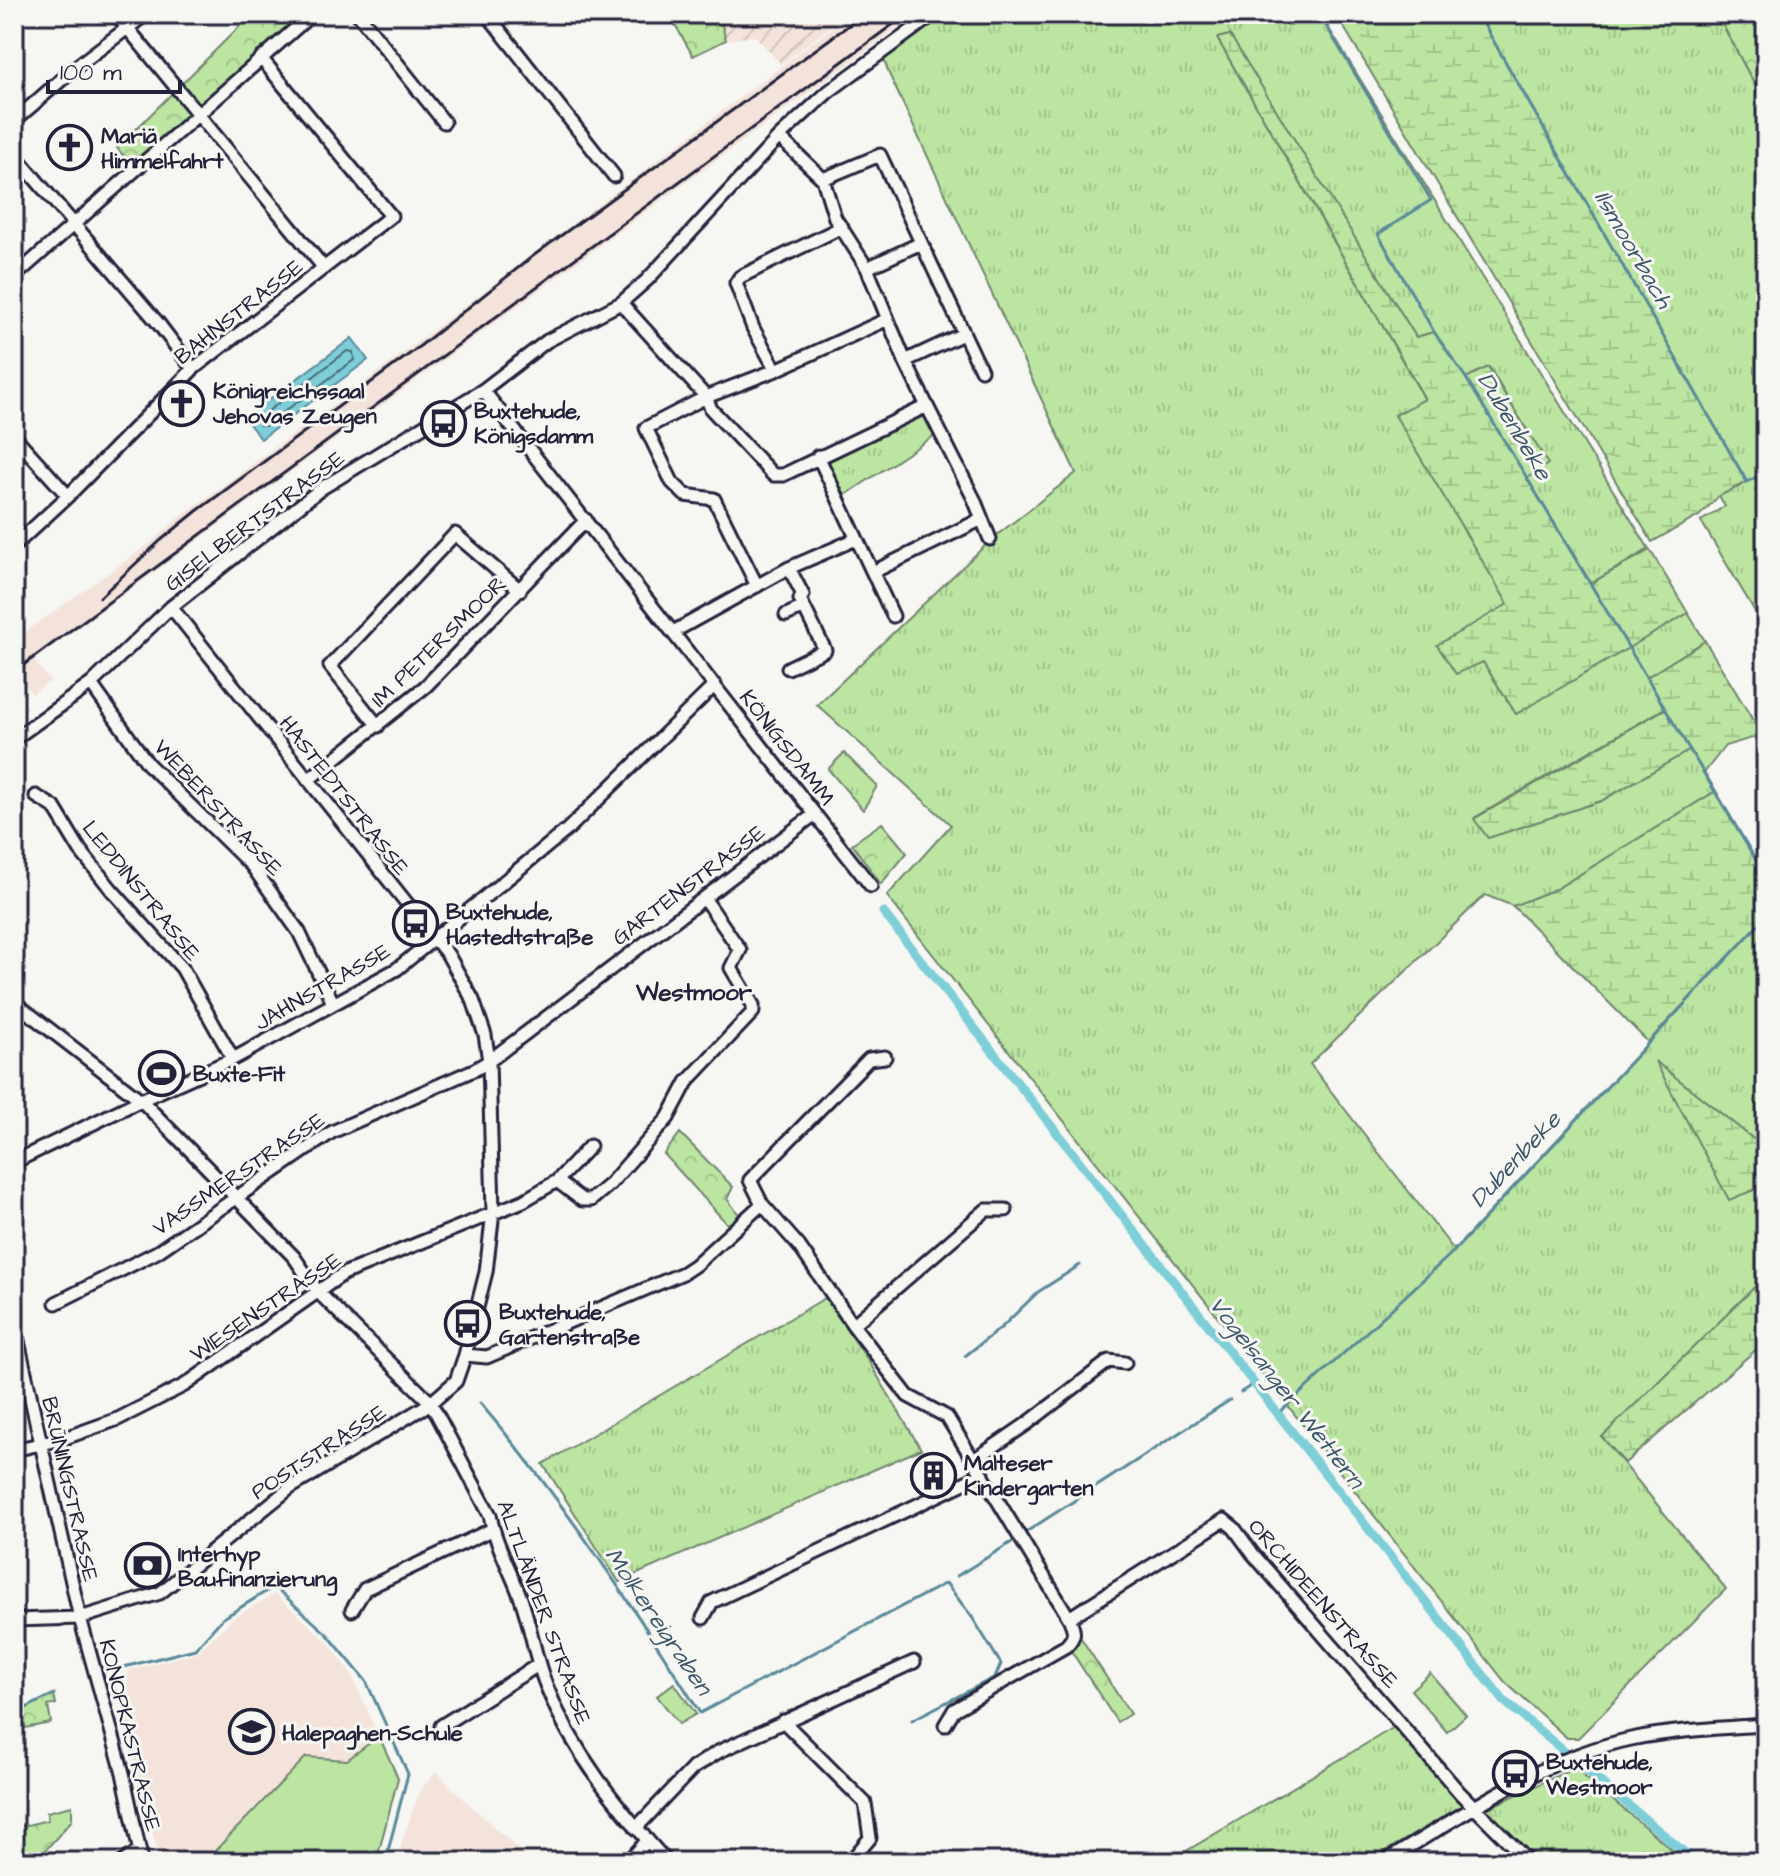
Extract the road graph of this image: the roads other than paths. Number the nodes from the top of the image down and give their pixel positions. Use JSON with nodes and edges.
{"nodes":[{"id":1,"x":116,"y":14,"type":"edge"},
{"id":2,"x":146,"y":14,"type":"edge"},
{"id":3,"x":312,"y":14,"type":"edge"},
{"id":4,"x":358,"y":14,"type":"edge"},
{"id":5,"x":487,"y":14,"type":"edge"},
{"id":6,"x":934,"y":14,"type":"edge"},
{"id":7,"x":128,"y":27,"type":"junction"},
{"id":8,"x":261,"y":58,"type":"junction"},
{"id":9,"x":199,"y":113,"type":"junction"},
{"id":10,"x":14,"y":121,"type":"edge"},
{"id":11,"x":444,"y":122,"type":"dead end"},
{"id":12,"x":779,"y":137,"type":"junction"},
{"id":13,"x":14,"y":154,"type":"edge"},
{"id":14,"x":614,"y":176,"type":"dead end"},
{"id":15,"x":823,"y":179,"type":"junction"},
{"id":16,"x":75,"y":224,"type":"junction"},
{"id":17,"x":842,"y":227,"type":"junction"},
{"id":18,"x":921,"y":243,"type":"junction"},
{"id":19,"x":324,"y":268,"type":"junction"},
{"id":20,"x":867,"y":268,"type":"junction"},
{"id":21,"x":14,"y":276,"type":"edge"},
{"id":22,"x":621,"y":303,"type":"junction"},
{"id":23,"x":888,"y":319,"type":"junction"},
{"id":24,"x":963,"y":334,"type":"junction"},
{"id":25,"x":905,"y":361,"type":"junction"},
{"id":26,"x":193,"y":369,"type":"junction"},
{"id":27,"x":776,"y":370,"type":"junction"},
{"id":28,"x":981,"y":370,"type":"dead end"},
{"id":29,"x":483,"y":390,"type":"junction"},
{"id":30,"x":706,"y":397,"type":"junction"},
{"id":31,"x":927,"y":406,"type":"junction"},
{"id":32,"x":14,"y":436,"type":"edge"},
{"id":33,"x":818,"y":456,"type":"junction"},
{"id":34,"x":68,"y":496,"type":"junction"},
{"id":35,"x":982,"y":519,"type":"junction"},
{"id":36,"x":586,"y":520,"type":"junction"},
{"id":37,"x":856,"y":539,"type":"junction"},
{"id":38,"x":990,"y":539,"type":"dead end"},
{"id":39,"x":14,"y":546,"type":"edge"},
{"id":40,"x":789,"y":568,"type":"junction"},
{"id":41,"x":873,"y":572,"type":"junction"},
{"id":42,"x":757,"y":586,"type":"junction"},
{"id":43,"x":520,"y":590,"type":"junction"},
{"id":44,"x":171,"y":607,"type":"junction"},
{"id":45,"x":804,"y":607,"type":"junction"},
{"id":46,"x":786,"y":615,"type":"dead end"},
{"id":47,"x":893,"y":616,"type":"dead end"},
{"id":48,"x":673,"y":632,"type":"junction"},
{"id":49,"x":788,"y":668,"type":"dead end"},
{"id":50,"x":91,"y":684,"type":"junction"},
{"id":51,"x":715,"y":685,"type":"junction"},
{"id":52,"x":378,"y":726,"type":"junction"},
{"id":53,"x":14,"y":739,"type":"edge"},
{"id":54,"x":308,"y":780,"type":"junction"},
{"id":55,"x":36,"y":796,"type":"dead end"},
{"id":56,"x":815,"y":814,"type":"junction"},
{"id":57,"x":871,"y":886,"type":"dead end"},
{"id":58,"x":704,"y":898,"type":"junction"},
{"id":59,"x":433,"y":938,"type":"junction"},
{"id":60,"x":14,"y":1002,"type":"edge"},
{"id":61,"x":333,"y":1003,"type":"junction"},
{"id":62,"x":885,"y":1057,"type":"dead end"},
{"id":63,"x":233,"y":1059,"type":"junction"},
{"id":64,"x":489,"y":1061,"type":"junction"},
{"id":65,"x":141,"y":1100,"type":"junction"},
{"id":66,"x":590,"y":1146,"type":"dead end"},
{"id":67,"x":14,"y":1162,"type":"edge"},
{"id":68,"x":557,"y":1181,"type":"junction"},
{"id":69,"x":238,"y":1197,"type":"junction"},
{"id":70,"x":762,"y":1204,"type":"junction"},
{"id":71,"x":1006,"y":1210,"type":"dead end"},
{"id":72,"x":493,"y":1212,"type":"junction"},
{"id":73,"x":318,"y":1292,"type":"junction"},
{"id":74,"x":56,"y":1303,"type":"dead end"},
{"id":75,"x":14,"y":1323,"type":"edge"},
{"id":76,"x":853,"y":1325,"type":"junction"},
{"id":77,"x":465,"y":1355,"type":"junction"},
{"id":78,"x":1125,"y":1363,"type":"dead end"},
{"id":79,"x":431,"y":1403,"type":"junction"},
{"id":80,"x":40,"y":1445,"type":"junction"},
{"id":81,"x":14,"y":1450,"type":"edge"},
{"id":82,"x":974,"y":1460,"type":"junction"},
{"id":83,"x":983,"y":1474,"type":"junction"},
{"id":84,"x":493,"y":1529,"type":"junction"},
{"id":85,"x":352,"y":1610,"type":"dead end"},
{"id":86,"x":80,"y":1618,"type":"junction"},
{"id":87,"x":703,"y":1618,"type":"dead end"},
{"id":88,"x":1069,"y":1618,"type":"junction"},
{"id":89,"x":14,"y":1620,"type":"edge"},
{"id":90,"x":914,"y":1662,"type":"dead end"},
{"id":91,"x":538,"y":1665,"type":"junction"},
{"id":92,"x":783,"y":1721,"type":"junction"},
{"id":93,"x":945,"y":1725,"type":"dead end"},
{"id":94,"x":1766,"y":1725,"type":"edge"},
{"id":95,"x":441,"y":1726,"type":"dead end"},
{"id":96,"x":1476,"y":1807,"type":"junction"},
{"id":97,"x":636,"y":1828,"type":"junction"},
{"id":98,"x":647,"y":1841,"type":"junction"},
{"id":99,"x":140,"y":1856,"type":"edge"},
{"id":100,"x":123,"y":1862,"type":"edge"},
{"id":101,"x":628,"y":1862,"type":"edge"},
{"id":102,"x":667,"y":1862,"type":"edge"},
{"id":103,"x":850,"y":1862,"type":"edge"},
{"id":104,"x":1384,"y":1862,"type":"edge"},
{"id":105,"x":1529,"y":1862,"type":"edge"}],
"edges":[{"from":1,"to":7,"type":"street"},
{"from":2,"to":7,"type":"street"},
{"from":3,"to":8,"type":"street"},
{"from":4,"to":11,"type":"street"},
{"from":5,"to":14,"type":"street"},
{"from":6,"to":12,"type":"street","name":"GISELBERTSTRASSE"},
{"from":7,"to":9,"type":"street"},
{"from":7,"to":10,"type":"street"},
{"from":8,"to":9,"type":"street"},
{"from":8,"to":19,"type":"street","name":"BAHNSTRASSE"},
{"from":9,"to":16,"type":"street"},
{"from":9,"to":19,"type":"street"},
{"from":12,"to":15,"type":"street"},
{"from":12,"to":22,"type":"street","name":"GISELBERTSTRASSE"},
{"from":13,"to":16,"type":"street"},
{"from":15,"to":17,"type":"street"},
{"from":15,"to":18,"type":"street"},
{"from":16,"to":21,"type":"street"},
{"from":16,"to":26,"type":"street"},
{"from":17,"to":20,"type":"street"},
{"from":17,"to":27,"type":"street"},
{"from":18,"to":20,"type":"street"},
{"from":18,"to":24,"type":"street"},
{"from":19,"to":26,"type":"street","name":"BAHNSTRASSE"},
{"from":20,"to":23,"type":"street"},
{"from":22,"to":29,"type":"street","name":"GISELBERTSTRASSE"},
{"from":22,"to":30,"type":"street"},
{"from":23,"to":25,"type":"street"},
{"from":23,"to":27,"type":"street"},
{"from":24,"to":25,"type":"street"},
{"from":24,"to":28,"type":"street"},
{"from":25,"to":31,"type":"street"},
{"from":26,"to":34,"type":"street","name":"BAHNSTRASSE"},
{"from":27,"to":30,"type":"street"},
{"from":29,"to":36,"type":"street","name":"KÖNIGSDAMM"},
{"from":29,"to":44,"type":"street","name":"GISELBERTSTRASSE"},
{"from":30,"to":33,"type":"street"},
{"from":30,"to":42,"type":"street"},
{"from":31,"to":33,"type":"street"},
{"from":31,"to":35,"type":"street"},
{"from":32,"to":34,"type":"street"},
{"from":33,"to":37,"type":"street"},
{"from":34,"to":39,"type":"street","name":"BAHNSTRASSE"},
{"from":35,"to":38,"type":"street"},
{"from":35,"to":41,"type":"street"},
{"from":36,"to":43,"type":"street","name":"IM PETERSMOOR"},
{"from":36,"to":48,"type":"street","name":"KÖNIGSDAMM"},
{"from":37,"to":40,"type":"street"},
{"from":37,"to":41,"type":"street"},
{"from":40,"to":42,"type":"street"},
{"from":40,"to":45,"type":"street"},
{"from":41,"to":47,"type":"street"},
{"from":42,"to":48,"type":"street"},
{"from":43,"to":52,"type":"street","name":"IM PETERSMOOR"},
{"from":43,"to":52,"type":"street"},
{"from":44,"to":50,"type":"street","name":"GISELBERTSTRASSE"},
{"from":44,"to":54,"type":"street","name":"HASTEDTSTRASSE"},
{"from":45,"to":46,"type":"street"},
{"from":45,"to":49,"type":"street"},
{"from":48,"to":51,"type":"street","name":"KÖNIGSDAMM"},
{"from":50,"to":53,"type":"street","name":"GISELBERTSTRASSE"},
{"from":50,"to":61,"type":"street","name":"WEBERSTRASSE"},
{"from":51,"to":56,"type":"street","name":"KÖNIGSDAMM"},
{"from":51,"to":59,"type":"street","name":"JAHNSTRASSE"},
{"from":52,"to":54,"type":"street","name":"IM PETERSMOOR"},
{"from":54,"to":59,"type":"street","name":"HASTEDTSTRASSE"},
{"from":55,"to":63,"type":"street","name":"LEDDINSTRASSE"},
{"from":56,"to":57,"type":"street","name":"KÖNIGSDAMM"},
{"from":56,"to":58,"type":"street","name":"GARTENSTRASSE"},
{"from":58,"to":64,"type":"street","name":"GARTENSTRASSE"},
{"from":58,"to":68,"type":"street"},
{"from":59,"to":61,"type":"street","name":"JAHNSTRASSE"},
{"from":59,"to":64,"type":"street","name":"HASTEDTSTRASSE"},
{"from":60,"to":65,"type":"street","name":"ALTLÄNDER STRASSE"},
{"from":61,"to":63,"type":"street","name":"JAHNSTRASSE"},
{"from":62,"to":70,"type":"street"},
{"from":63,"to":65,"type":"street","name":"JAHNSTRASSE"},
{"from":64,"to":69,"type":"street","name":"VASSMERSTRASSE"},
{"from":64,"to":72,"type":"street"},
{"from":65,"to":67,"type":"street","name":"JAHNSTRASSE"},
{"from":65,"to":69,"type":"street","name":"ALTLÄNDER STRASSE"},
{"from":66,"to":68,"type":"street","name":"WIESENSTRASSE"},
{"from":68,"to":72,"type":"street","name":"WIESENSTRASSE"},
{"from":69,"to":73,"type":"street","name":"ALTLÄNDER STRASSE"},
{"from":69,"to":74,"type":"street","name":"VASSMERSTRASSE"},
{"from":70,"to":76,"type":"street"},
{"from":70,"to":77,"type":"street"},
{"from":71,"to":76,"type":"street"},
{"from":72,"to":73,"type":"street","name":"WIESENSTRASSE"},
{"from":72,"to":77,"type":"street"},
{"from":73,"to":79,"type":"street","name":"ALTLÄNDER STRASSE"},
{"from":73,"to":80,"type":"street","name":"WIESENSTRASSE"},
{"from":75,"to":80,"type":"street","name":"BRÜNINGSTRASSE"},
{"from":76,"to":82,"type":"street"},
{"from":77,"to":79,"type":"street"},
{"from":78,"to":82,"type":"street"},
{"from":79,"to":84,"type":"street","name":"ALTLÄNDER STRASSE"},
{"from":79,"to":86,"type":"street","name":"POSTSTRASSE"},
{"from":80,"to":81,"type":"street","name":"WIESENSTRASSE"},
{"from":80,"to":86,"type":"street","name":"BRÜNINGSTRASSE"},
{"from":82,"to":83,"type":"street"},
{"from":83,"to":87,"type":"street"},
{"from":83,"to":88,"type":"street"},
{"from":84,"to":85,"type":"street"},
{"from":84,"to":91,"type":"street","name":"ALTLÄNDER STRASSE"},
{"from":86,"to":89,"type":"street","name":"POSTSTRASSE"},
{"from":86,"to":99,"type":"street","name":"KONOPKASTRASSE"},
{"from":88,"to":93,"type":"street"},
{"from":88,"to":96,"type":"street","name":"ORCHIDEENSTRASSE"},
{"from":90,"to":92,"type":"street"},
{"from":91,"to":95,"type":"street"},
{"from":91,"to":97,"type":"street","name":"ALTLÄNDER STRASSE"},
{"from":92,"to":97,"type":"street"},
{"from":92,"to":103,"type":"street"},
{"from":94,"to":96,"type":"street"},
{"from":96,"to":104,"type":"street"},
{"from":96,"to":105,"type":"street"},
{"from":97,"to":98,"type":"street","name":"ALTLÄNDER STRASSE"},
{"from":98,"to":101,"type":"street"},
{"from":98,"to":102,"type":"street","name":"ALTLÄNDER STRASSE"},
{"from":99,"to":100,"type":"street"}]}
